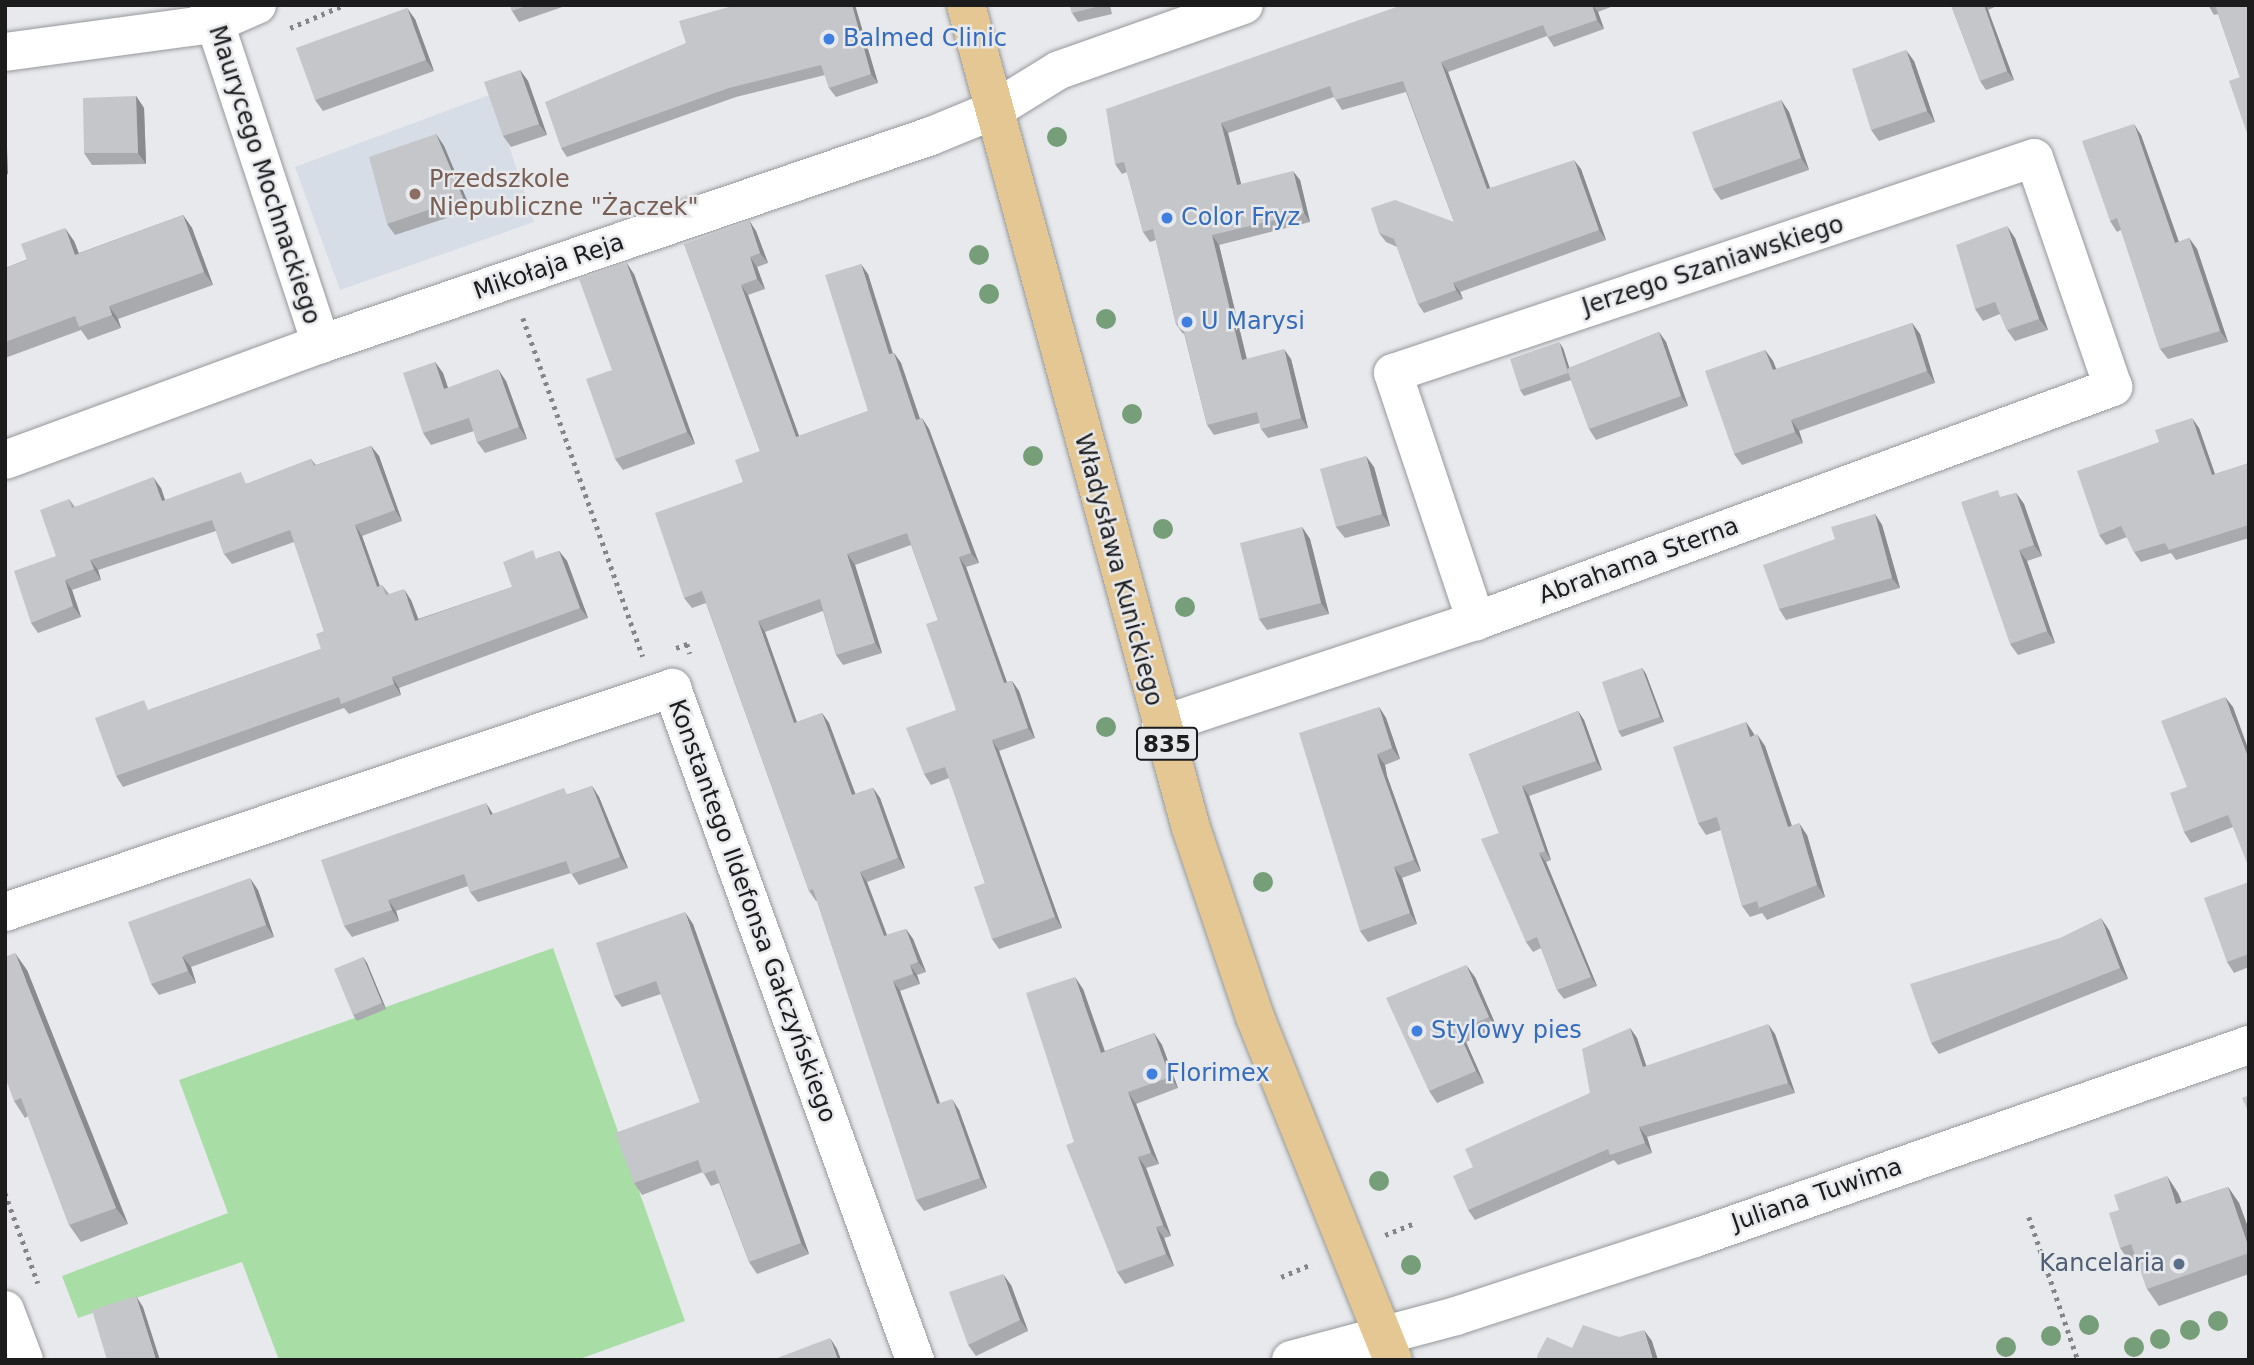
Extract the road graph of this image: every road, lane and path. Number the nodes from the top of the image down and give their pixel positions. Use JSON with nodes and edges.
{"nodes":[{"id":1,"x":257,"y":5,"type":"edge"},
{"id":2,"x":966,"y":5,"type":"edge"},
{"id":3,"x":1244,"y":5,"type":"edge"},
{"id":4,"x":211,"y":15,"type":"edge"},
{"id":5,"x":5,"y":52,"type":"edge"},
{"id":6,"x":994,"y":110,"type":"junction"},
{"id":7,"x":510,"y":281,"type":"junction"},
{"id":8,"x":321,"y":344,"type":"junction"},
{"id":9,"x":2113,"y":387,"type":"joint"},
{"id":10,"x":5,"y":460,"type":"edge"},
{"id":11,"x":1476,"y":621,"type":"junction"},
{"id":12,"x":666,"y":651,"type":"dead end"},
{"id":13,"x":655,"y":655,"type":"dead end"},
{"id":14,"x":644,"y":659,"type":"junction"},
{"id":15,"x":632,"y":663,"type":"dead end"},
{"id":16,"x":695,"y":668,"type":"dead end"},
{"id":17,"x":1161,"y":725,"type":"junction"},
{"id":18,"x":5,"y":912,"type":"edge"},
{"id":19,"x":2249,"y":1045,"type":"edge"},
{"id":20,"x":5,"y":1193,"type":"edge"},
{"id":21,"x":2029,"y":1217,"type":"dead end"},
{"id":22,"x":42,"y":1296,"type":"dead end"},
{"id":23,"x":1387,"y":1346,"type":"edge"},
{"id":24,"x":915,"y":1360,"type":"edge"},
{"id":25,"x":1291,"y":1360,"type":"edge"},
{"id":26,"x":2078,"y":1360,"type":"edge"}],
"edges":[{"from":1,"to":4,"type":"street"},
{"from":2,"to":6,"type":"main road","name":"Władysława Kunickiego","number":"835"},
{"from":3,"to":6,"type":"street","name":"Mikołaja Reja"},
{"from":4,"to":5,"type":"street"},
{"from":4,"to":8,"type":"street","name":"Maurycego Mochnackiego"},
{"from":6,"to":7,"type":"street","name":"Mikołaja Reja"},
{"from":6,"to":17,"type":"main road","name":"Władysława Kunickiego","number":"835"},
{"from":7,"to":8,"type":"street","name":"Mikołaja Reja"},
{"from":7,"to":14,"type":"path"},
{"from":8,"to":10,"type":"street","name":"Mikołaja Reja"},
{"from":9,"to":11,"type":"street","name":"Abrahama Sterna"},
{"from":9,"to":11,"type":"street","name":"Jerzego Szaniawskiego"},
{"from":11,"to":17,"type":"street","name":"Abrahama Sterna"},
{"from":12,"to":16,"type":"path"},
{"from":13,"to":14,"type":"path"},
{"from":14,"to":15,"type":"path"},
{"from":17,"to":23,"type":"main road","name":"Władysława Kunickiego","number":"835"},
{"from":18,"to":24,"type":"street","name":"Konstantego Ildefonsa Gałczyńskiego"},
{"from":19,"to":23,"type":"street","name":"Juliana Tuwima"},
{"from":20,"to":22,"type":"path"},
{"from":21,"to":26,"type":"path"},
{"from":23,"to":25,"type":"street","name":"Juliana Tuwima"}]}
